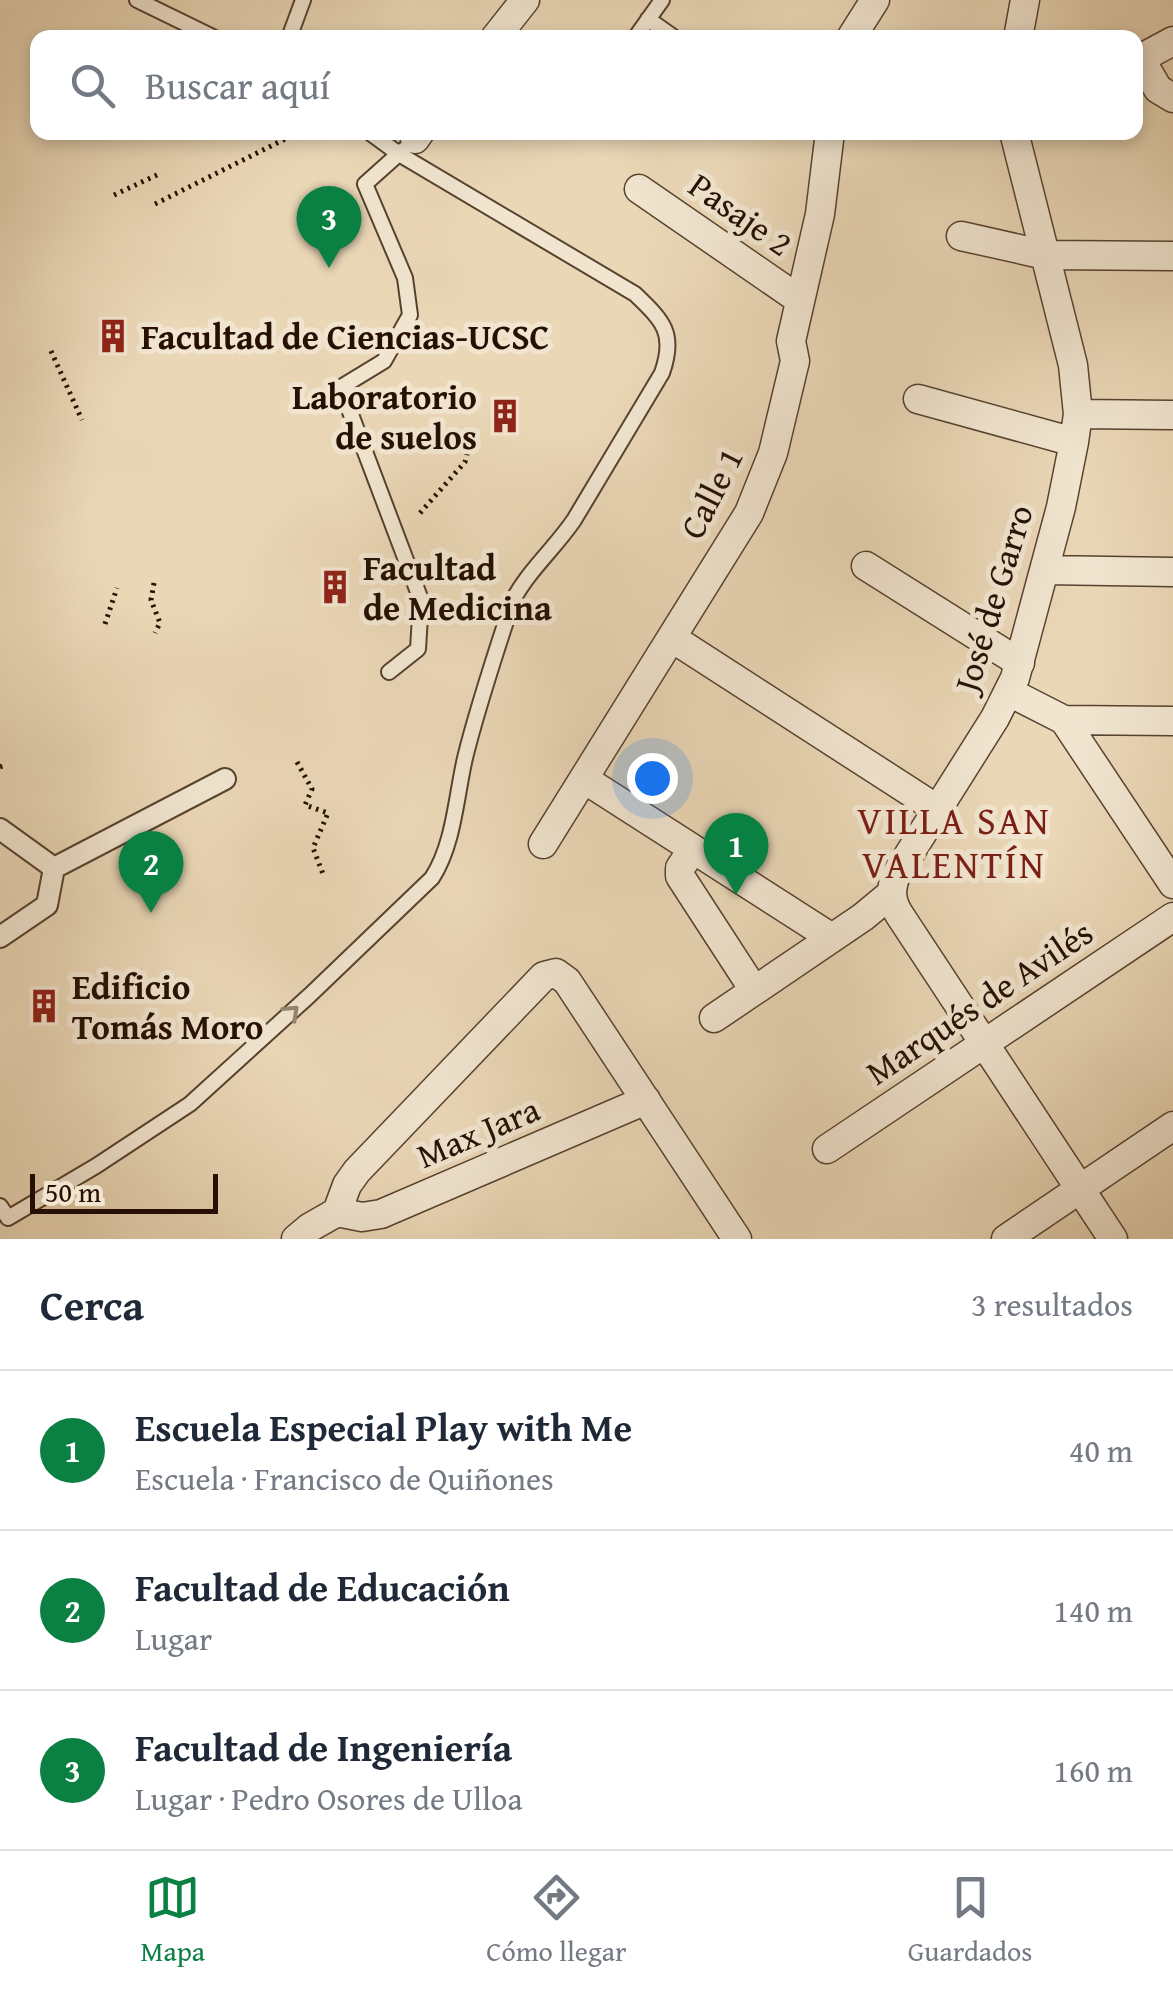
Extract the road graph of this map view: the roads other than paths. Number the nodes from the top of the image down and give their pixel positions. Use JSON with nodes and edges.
{"nodes":[{"id":1,"x":137,"y":0,"type":"edge"},
{"id":2,"x":302,"y":0,"type":"edge"},
{"id":3,"x":525,"y":0,"type":"edge"},
{"id":4,"x":662,"y":0,"type":"edge"},
{"id":5,"x":875,"y":0,"type":"edge"},
{"id":6,"x":1025,"y":0,"type":"edge"},
{"id":7,"x":648,"y":19,"type":"junction"},
{"id":8,"x":198,"y":30,"type":"edge"},
{"id":9,"x":293,"y":30,"type":"edge"},
{"id":10,"x":502,"y":30,"type":"edge"},
{"id":11,"x":640,"y":30,"type":"edge"},
{"id":12,"x":664,"y":30,"type":"edge"},
{"id":13,"x":856,"y":30,"type":"edge"},
{"id":14,"x":1019,"y":30,"type":"edge"},
{"id":15,"x":1173,"y":40,"type":"edge"},
{"id":16,"x":1143,"y":57,"type":"edge"},
{"id":17,"x":1143,"y":68,"type":"edge"},
{"id":18,"x":1173,"y":98,"type":"edge"},
{"id":19,"x":827,"y":140,"type":"edge"},
{"id":20,"x":1016,"y":140,"type":"edge"},
{"id":21,"x":411,"y":142,"type":"edge"},
{"id":22,"x":639,"y":189,"type":"dead end"},
{"id":23,"x":961,"y":236,"type":"dead end"},
{"id":24,"x":1046,"y":255,"type":"junction"},
{"id":25,"x":1173,"y":256,"type":"edge"},
{"id":26,"x":800,"y":300,"type":"junction"},
{"id":27,"x":341,"y":388,"type":"junction"},
{"id":28,"x":918,"y":400,"type":"dead end"},
{"id":29,"x":315,"y":403,"type":"dead end"},
{"id":30,"x":1173,"y":415,"type":"edge"},
{"id":31,"x":1076,"y":428,"type":"junction"},
{"id":32,"x":866,"y":566,"type":"dead end"},
{"id":33,"x":1044,"y":570,"type":"junction"},
{"id":34,"x":1173,"y":572,"type":"edge"},
{"id":35,"x":672,"y":638,"type":"junction"},
{"id":36,"x":1020,"y":663,"type":"junction"},
{"id":37,"x":388,"y":672,"type":"dead end"},
{"id":38,"x":1010,"y":692,"type":"junction"},
{"id":39,"x":1064,"y":720,"type":"junction"},
{"id":40,"x":1173,"y":721,"type":"edge"},
{"id":41,"x":225,"y":779,"type":"dead end"},
{"id":42,"x":584,"y":779,"type":"junction"},
{"id":43,"x":937,"y":809,"type":"junction"},
{"id":44,"x":0,"y":829,"type":"edge"},
{"id":45,"x":544,"y":844,"type":"dead end"},
{"id":46,"x":693,"y":849,"type":"junction"},
{"id":47,"x":54,"y":868,"type":"junction"},
{"id":48,"x":1173,"y":884,"type":"edge"},
{"id":49,"x":892,"y":894,"type":"junction"},
{"id":50,"x":1173,"y":917,"type":"edge"},
{"id":51,"x":0,"y":936,"type":"edge"},
{"id":52,"x":832,"y":938,"type":"junction"},
{"id":53,"x":754,"y":990,"type":"junction"},
{"id":54,"x":714,"y":1018,"type":"dead end"},
{"id":55,"x":984,"y":1043,"type":"junction"},
{"id":56,"x":646,"y":1100,"type":"junction"},
{"id":57,"x":1173,"y":1126,"type":"edge"},
{"id":58,"x":827,"y":1149,"type":"dead end"},
{"id":59,"x":1080,"y":1188,"type":"junction"},
{"id":60,"x":0,"y":1206,"type":"edge"},
{"id":61,"x":337,"y":1212,"type":"junction"},
{"id":62,"x":296,"y":1239,"type":"edge"},
{"id":63,"x":737,"y":1239,"type":"edge"},
{"id":64,"x":1006,"y":1239,"type":"edge"},
{"id":65,"x":1113,"y":1239,"type":"edge"}],
"edges":[{"from":1,"to":8,"type":"lane"},
{"from":2,"to":9,"type":"lane"},
{"from":3,"to":10,"type":"street"},
{"from":4,"to":7,"type":"lane"},
{"from":5,"to":13,"type":"street"},
{"from":6,"to":14,"type":"street"},
{"from":7,"to":11,"type":"lane"},
{"from":7,"to":12,"type":"lane"},
{"from":15,"to":16,"type":"street"},
{"from":17,"to":18,"type":"street"},
{"from":19,"to":26,"type":"street","name":"Calle 1"},
{"from":20,"to":24,"type":"street","name":"José de Garro"},
{"from":21,"to":27,"type":"lane"},
{"from":60,"to":21,"type":"lane","one_way":true},
{"from":22,"to":26,"type":"street","name":"Pasaje 2"},
{"from":23,"to":24,"type":"street"},
{"from":24,"to":25,"type":"street"},
{"from":24,"to":31,"type":"street","name":"José de Garro"},
{"from":26,"to":35,"type":"street","name":"Calle 1"},
{"from":27,"to":29,"type":"lane"},
{"from":27,"to":37,"type":"lane"},
{"from":28,"to":31,"type":"street"},
{"from":30,"to":31,"type":"street"},
{"from":31,"to":33,"type":"street","name":"José de Garro"},
{"from":32,"to":36,"type":"street"},
{"from":33,"to":34,"type":"street"},
{"from":33,"to":36,"type":"street","name":"José de Garro"},
{"from":35,"to":42,"type":"street","name":"Calle 1"},
{"from":35,"to":43,"type":"street"},
{"from":36,"to":38,"type":"street","name":"José de Garro"},
{"from":38,"to":39,"type":"street"},
{"from":38,"to":43,"type":"street","name":"José de Garro"},
{"from":39,"to":40,"type":"street"},
{"from":39,"to":48,"type":"street"},
{"from":41,"to":47,"type":"street"},
{"from":42,"to":45,"type":"street","name":"Calle 1"},
{"from":42,"to":46,"type":"street"},
{"from":43,"to":49,"type":"street","name":"José de Garro"},
{"from":44,"to":47,"type":"street"},
{"from":46,"to":52,"type":"street"},
{"from":46,"to":53,"type":"street"},
{"from":47,"to":51,"type":"street"},
{"from":49,"to":52,"type":"street"},
{"from":49,"to":55,"type":"street"},
{"from":50,"to":55,"type":"street","name":"Marqués de Avilés"},
{"from":52,"to":53,"type":"street"},
{"from":53,"to":54,"type":"street"},
{"from":55,"to":58,"type":"street","name":"Marqués de Avilés"},
{"from":55,"to":59,"type":"street"},
{"from":56,"to":61,"type":"street","name":"Max Jara"},
{"from":56,"to":61,"type":"street","name":"Max Jara"},
{"from":56,"to":63,"type":"street"},
{"from":57,"to":59,"type":"street"},
{"from":59,"to":64,"type":"street"},
{"from":59,"to":65,"type":"street"},
{"from":61,"to":62,"type":"street","name":"Max Jara"}]}
